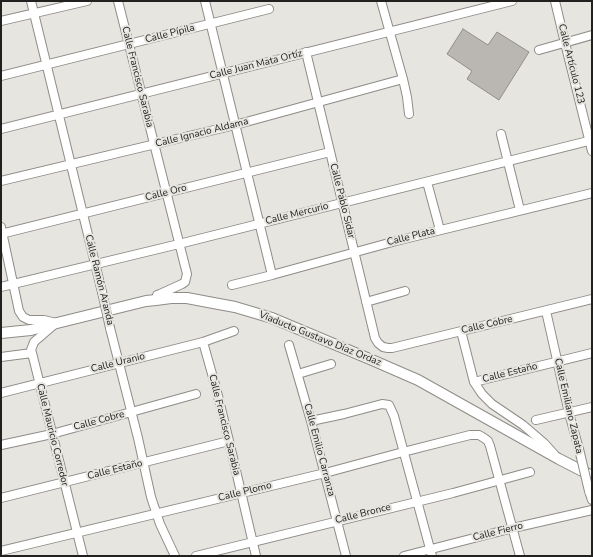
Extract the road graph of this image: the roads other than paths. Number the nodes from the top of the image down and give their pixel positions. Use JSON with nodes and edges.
{"nodes":[{"id":1,"x":32,"y":1,"type":"edge"},
{"id":2,"x":88,"y":1,"type":"edge"},
{"id":3,"x":118,"y":1,"type":"edge"},
{"id":4,"x":205,"y":1,"type":"edge"},
{"id":5,"x":381,"y":1,"type":"edge"},
{"id":6,"x":512,"y":1,"type":"edge"},
{"id":7,"x":556,"y":1,"type":"edge"},
{"id":8,"x":269,"y":9,"type":"dead end"},
{"id":9,"x":34,"y":13,"type":"junction"},
{"id":10,"x":1,"y":21,"type":"edge"},
{"id":11,"x":210,"y":24,"type":"junction"},
{"id":12,"x":389,"y":31,"type":"junction"},
{"id":13,"x":592,"y":35,"type":"edge"},
{"id":14,"x":565,"y":43,"type":"junction"},
{"id":15,"x":129,"y":44,"type":"junction"},
{"id":16,"x":539,"y":50,"type":"dead end"},
{"id":17,"x":306,"y":52,"type":"junction"},
{"id":18,"x":47,"y":65,"type":"junction"},
{"id":19,"x":222,"y":73,"type":"junction"},
{"id":20,"x":1,"y":76,"type":"edge"},
{"id":21,"x":403,"y":79,"type":"junction"},
{"id":22,"x":141,"y":93,"type":"junction"},
{"id":23,"x":318,"y":103,"type":"junction"},
{"id":24,"x":59,"y":114,"type":"junction"},
{"id":25,"x":409,"y":114,"type":"dead end"},
{"id":26,"x":235,"y":125,"type":"junction"},
{"id":27,"x":1,"y":129,"type":"edge"},
{"id":28,"x":502,"y":134,"type":"dead end"},
{"id":29,"x":591,"y":141,"type":"edge"},
{"id":30,"x":154,"y":145,"type":"junction"},
{"id":31,"x":592,"y":151,"type":"edge"},
{"id":32,"x":330,"y":152,"type":"junction"},
{"id":33,"x":508,"y":161,"type":"junction"},
{"id":34,"x":71,"y":165,"type":"junction"},
{"id":35,"x":247,"y":173,"type":"junction"},
{"id":36,"x":1,"y":181,"type":"edge"},
{"id":37,"x":427,"y":182,"type":"junction"},
{"id":38,"x":166,"y":193,"type":"junction"},
{"id":39,"x":592,"y":193,"type":"edge"},
{"id":40,"x":342,"y":203,"type":"junction"},
{"id":41,"x":520,"y":210,"type":"junction"},
{"id":42,"x":82,"y":214,"type":"junction"},
{"id":43,"x":259,"y":224,"type":"junction"},
{"id":44,"x":440,"y":230,"type":"junction"},
{"id":45,"x":2,"y":231,"type":"edge"},
{"id":46,"x":179,"y":244,"type":"junction"},
{"id":47,"x":354,"y":252,"type":"junction"},
{"id":48,"x":95,"y":265,"type":"junction"},
{"id":49,"x":272,"y":275,"type":"junction"},
{"id":50,"x":14,"y":284,"type":"junction"},
{"id":51,"x":232,"y":285,"type":"dead end"},
{"id":52,"x":1,"y":287,"type":"edge"},
{"id":53,"x":406,"y":291,"type":"dead end"},
{"id":54,"x":592,"y":299,"type":"edge"},
{"id":55,"x":156,"y":300,"type":"junction"},
{"id":56,"x":366,"y":302,"type":"junction"},
{"id":57,"x":546,"y":311,"type":"junction"},
{"id":58,"x":57,"y":323,"type":"junction"},
{"id":59,"x":234,"y":331,"type":"dead end"},
{"id":60,"x":461,"y":331,"type":"junction"},
{"id":61,"x":1,"y":333,"type":"edge"},
{"id":62,"x":203,"y":342,"type":"junction"},
{"id":63,"x":289,"y":345,"type":"dead end"},
{"id":64,"x":383,"y":347,"type":"joint"},
{"id":65,"x":32,"y":353,"type":"junction"},
{"id":66,"x":592,"y":353,"type":"edge"},
{"id":67,"x":1,"y":357,"type":"edge"},
{"id":68,"x":558,"y":361,"type":"junction"},
{"id":69,"x":120,"y":363,"type":"junction"},
{"id":70,"x":331,"y":364,"type":"dead end"},
{"id":71,"x":298,"y":374,"type":"junction"},
{"id":72,"x":474,"y":382,"type":"junction"},
{"id":73,"x":39,"y":384,"type":"junction"},
{"id":74,"x":1,"y":393,"type":"edge"},
{"id":75,"x":196,"y":394,"type":"dead end"},
{"id":76,"x":592,"y":407,"type":"edge"},
{"id":77,"x":132,"y":412,"type":"junction"},
{"id":78,"x":569,"y":413,"type":"junction"},
{"id":79,"x":536,"y":420,"type":"dead end"},
{"id":80,"x":311,"y":421,"type":"junction"},
{"id":81,"x":52,"y":434,"type":"junction"},
{"id":82,"x":229,"y":441,"type":"junction"},
{"id":83,"x":1,"y":445,"type":"edge"},
{"id":84,"x":403,"y":452,"type":"junction"},
{"id":85,"x":559,"y":459,"type":"junction"},
{"id":86,"x":144,"y":462,"type":"junction"},
{"id":87,"x":530,"y":472,"type":"dead end"},
{"id":88,"x":325,"y":473,"type":"junction"},
{"id":89,"x":592,"y":476,"type":"edge"},
{"id":90,"x":500,"y":480,"type":"junction"},
{"id":91,"x":64,"y":483,"type":"junction"},
{"id":92,"x":241,"y":494,"type":"junction"},
{"id":93,"x":1,"y":498,"type":"edge"},
{"id":94,"x":592,"y":500,"type":"edge"},
{"id":95,"x":417,"y":501,"type":"junction"},
{"id":96,"x":592,"y":510,"type":"edge"},
{"id":97,"x":156,"y":514,"type":"junction"},
{"id":98,"x":337,"y":521,"type":"junction"},
{"id":99,"x":513,"y":528,"type":"junction"},
{"id":100,"x":78,"y":533,"type":"junction"},
{"id":101,"x":253,"y":542,"type":"junction"},
{"id":102,"x":1,"y":550,"type":"edge"},
{"id":103,"x":432,"y":553,"type":"edge"},
{"id":104,"x":83,"y":556,"type":"edge"},
{"id":105,"x":175,"y":556,"type":"edge"},
{"id":106,"x":196,"y":556,"type":"edge"},
{"id":107,"x":256,"y":556,"type":"edge"},
{"id":108,"x":346,"y":556,"type":"edge"},
{"id":109,"x":404,"y":556,"type":"edge"},
{"id":110,"x":520,"y":556,"type":"edge"}],
"edges":[{"from":1,"to":9,"type":"street","name":"Calle Ramón Aranda"},
{"from":2,"to":9,"type":"street"},
{"from":3,"to":15,"type":"street","name":"Calle Francisco Sarabia"},
{"from":4,"to":11,"type":"street"},
{"from":5,"to":12,"type":"street"},
{"from":6,"to":12,"type":"street","name":"Calle Juan Mata Ortíz"},
{"from":7,"to":14,"type":"street","name":"Calle Artículo 123"},
{"from":8,"to":11,"type":"street","name":"Calle Pípila"},
{"from":9,"to":10,"type":"street"},
{"from":9,"to":18,"type":"street","name":"Calle Ramón Aranda"},
{"from":11,"to":15,"type":"street","name":"Calle Pípila"},
{"from":11,"to":19,"type":"street"},
{"from":12,"to":17,"type":"street","name":"Calle Juan Mata Ortíz"},
{"from":12,"to":21,"type":"street"},
{"from":13,"to":14,"type":"street"},
{"from":14,"to":16,"type":"street"},
{"from":14,"to":29,"type":"street","name":"Calle Artículo 123"},
{"from":15,"to":18,"type":"street","name":"Calle Pípila"},
{"from":15,"to":22,"type":"street","name":"Calle Francisco Sarabia"},
{"from":17,"to":19,"type":"street","name":"Calle Juan Mata Ortíz"},
{"from":17,"to":23,"type":"street","name":"Calle Pablo Sidar"},
{"from":18,"to":20,"type":"street","name":"Calle Pípila"},
{"from":18,"to":24,"type":"street","name":"Calle Ramón Aranda"},
{"from":19,"to":22,"type":"street","name":"Calle Juan Mata Ortíz"},
{"from":19,"to":26,"type":"street"},
{"from":21,"to":23,"type":"street","name":"Calle Ignacio Aldama"},
{"from":21,"to":25,"type":"street"},
{"from":22,"to":24,"type":"street","name":"Calle Juan Mata Ortíz"},
{"from":22,"to":30,"type":"street","name":"Calle Francisco Sarabia"},
{"from":23,"to":26,"type":"street","name":"Calle Ignacio Aldama"},
{"from":23,"to":32,"type":"street","name":"Calle Pablo Sidar"},
{"from":24,"to":27,"type":"street","name":"Calle Juan Mata Ortíz"},
{"from":24,"to":34,"type":"street","name":"Calle Ramón Aranda"},
{"from":26,"to":30,"type":"street","name":"Calle Ignacio Aldama"},
{"from":26,"to":35,"type":"street"},
{"from":28,"to":33,"type":"street"},
{"from":29,"to":31,"type":"street","name":"Calle Artículo 123"},
{"from":29,"to":33,"type":"street","name":"Calle Mercurio"},
{"from":30,"to":34,"type":"street","name":"Calle Ignacio Aldama"},
{"from":30,"to":38,"type":"street","name":"Calle Francisco Sarabia"},
{"from":32,"to":35,"type":"street","name":"Calle Oro"},
{"from":32,"to":40,"type":"street","name":"Calle Pablo Sidar"},
{"from":33,"to":37,"type":"street","name":"Calle Mercurio"},
{"from":33,"to":41,"type":"street"},
{"from":34,"to":36,"type":"street","name":"Calle Ignacio Aldama"},
{"from":34,"to":42,"type":"street","name":"Calle Ramón Aranda"},
{"from":35,"to":38,"type":"street","name":"Calle Oro"},
{"from":35,"to":43,"type":"street"},
{"from":37,"to":40,"type":"street","name":"Calle Mercurio"},
{"from":37,"to":44,"type":"street"},
{"from":38,"to":42,"type":"street","name":"Calle Oro"},
{"from":38,"to":46,"type":"street","name":"Calle Francisco Sarabia"},
{"from":39,"to":41,"type":"street","name":"Calle Plata"},
{"from":40,"to":43,"type":"street","name":"Calle Mercurio"},
{"from":40,"to":47,"type":"street","name":"Calle Pablo Sidar"},
{"from":41,"to":44,"type":"street","name":"Calle Plata"},
{"from":42,"to":45,"type":"street","name":"Calle Oro"},
{"from":42,"to":48,"type":"street","name":"Calle Ramón Aranda"},
{"from":43,"to":46,"type":"street","name":"Calle Mercurio"},
{"from":43,"to":49,"type":"street"},
{"from":44,"to":47,"type":"street","name":"Calle Plata"},
{"from":45,"to":50,"type":"street"},
{"from":46,"to":48,"type":"street","name":"Calle Mercurio"},
{"from":46,"to":55,"type":"street","name":"Calle Francisco Sarabia"},
{"from":47,"to":49,"type":"street","name":"Calle Plata"},
{"from":47,"to":56,"type":"street","name":"Calle Pablo Sidar"},
{"from":48,"to":50,"type":"street","name":"Calle Mercurio"},
{"from":48,"to":69,"type":"street","name":"Calle Ramón Aranda","bridge":true},
{"from":49,"to":51,"type":"street","name":"Calle Plata"},
{"from":50,"to":52,"type":"street","name":"Calle Mercurio"},
{"from":50,"to":58,"type":"street"},
{"from":53,"to":56,"type":"street"},
{"from":54,"to":57,"type":"street","name":"Calle Cobre"},
{"from":55,"to":58,"type":"main road","name":"Viaducto Gustavo Díaz Ordaz"},
{"from":55,"to":85,"type":"main road","name":"Viaducto Gustavo Díaz Ordaz"},
{"from":56,"to":64,"type":"street","name":"Calle Pablo Sidar"},
{"from":57,"to":60,"type":"street","name":"Calle Cobre"},
{"from":57,"to":68,"type":"street","name":"Calle Emiliano Zapata"},
{"from":58,"to":61,"type":"main road","name":"Viaducto Gustavo Díaz Ordaz"},
{"from":58,"to":65,"type":"street"},
{"from":59,"to":62,"type":"street","name":"Calle Uranio"},
{"from":60,"to":64,"type":"street","name":"Calle Cobre"},
{"from":60,"to":72,"type":"street"},
{"from":62,"to":69,"type":"street","name":"Calle Uranio"},
{"from":62,"to":82,"type":"street","name":"Calle Francisco Sarabia"},
{"from":63,"to":71,"type":"street","name":"Calle Emilio Carranza"},
{"from":65,"to":67,"type":"street"},
{"from":65,"to":73,"type":"street","name":"Calle Mauricio Corredor"},
{"from":66,"to":68,"type":"street","name":"Calle Estaño"},
{"from":68,"to":72,"type":"street","name":"Calle Estaño"},
{"from":68,"to":78,"type":"street","name":"Calle Emiliano Zapata"},
{"from":69,"to":73,"type":"street","name":"Calle Uranio"},
{"from":69,"to":77,"type":"street","name":"Calle Ramón Aranda"},
{"from":70,"to":71,"type":"street"},
{"from":71,"to":80,"type":"street","name":"Calle Emilio Carranza"},
{"from":72,"to":85,"type":"street"},
{"from":73,"to":74,"type":"street","name":"Calle Uranio"},
{"from":73,"to":81,"type":"street","name":"Calle Mauricio Corredor"},
{"from":75,"to":77,"type":"street","name":"Calle Cobre"},
{"from":76,"to":78,"type":"street"},
{"from":77,"to":81,"type":"street","name":"Calle Cobre"},
{"from":77,"to":86,"type":"street","name":"Calle Ramón Aranda"},
{"from":78,"to":79,"type":"street"},
{"from":78,"to":94,"type":"street","name":"Calle Emiliano Zapata","bridge":true},
{"from":80,"to":84,"type":"street"},
{"from":80,"to":88,"type":"street","name":"Calle Emilio Carranza"},
{"from":81,"to":83,"type":"street","name":"Calle Cobre"},
{"from":81,"to":91,"type":"street","name":"Calle Mauricio Corredor"},
{"from":82,"to":86,"type":"street","name":"Calle Estaño"},
{"from":82,"to":92,"type":"street","name":"Calle Francisco Sarabia"},
{"from":84,"to":88,"type":"street","name":"Calle Plomo"},
{"from":84,"to":90,"type":"street","name":"Calle Plomo"},
{"from":84,"to":95,"type":"street"},
{"from":85,"to":89,"type":"main road","name":"Viaducto Gustavo Díaz Ordaz"},
{"from":86,"to":91,"type":"street","name":"Calle Estaño"},
{"from":86,"to":97,"type":"street","name":"Calle Ramón Aranda"},
{"from":87,"to":90,"type":"street","name":"Calle Bronce"},
{"from":88,"to":92,"type":"street","name":"Calle Plomo"},
{"from":88,"to":98,"type":"street","name":"Calle Emilio Carranza"},
{"from":90,"to":95,"type":"street","name":"Calle Bronce"},
{"from":90,"to":99,"type":"street"},
{"from":91,"to":93,"type":"street","name":"Calle Estaño"},
{"from":91,"to":100,"type":"street","name":"Calle Mauricio Corredor"},
{"from":92,"to":97,"type":"street","name":"Calle Plomo"},
{"from":92,"to":101,"type":"street","name":"Calle Francisco Sarabia"},
{"from":95,"to":98,"type":"street","name":"Calle Bronce"},
{"from":95,"to":103,"type":"street"},
{"from":96,"to":99,"type":"street","name":"Calle Fierro"},
{"from":97,"to":100,"type":"street","name":"Calle Plomo"},
{"from":97,"to":105,"type":"street","name":"Calle Ramón Aranda"},
{"from":98,"to":101,"type":"street","name":"Calle Bronce"},
{"from":98,"to":108,"type":"street","name":"Calle Emilio Carranza"},
{"from":99,"to":103,"type":"street","name":"Calle Fierro"},
{"from":99,"to":110,"type":"street"},
{"from":100,"to":102,"type":"street","name":"Calle Plomo"},
{"from":100,"to":104,"type":"street","name":"Calle Mauricio Corredor"},
{"from":101,"to":106,"type":"street","name":"Calle Bronce"},
{"from":101,"to":107,"type":"street","name":"Calle Francisco Sarabia"},
{"from":103,"to":109,"type":"street","name":"Calle Fierro"}]}
